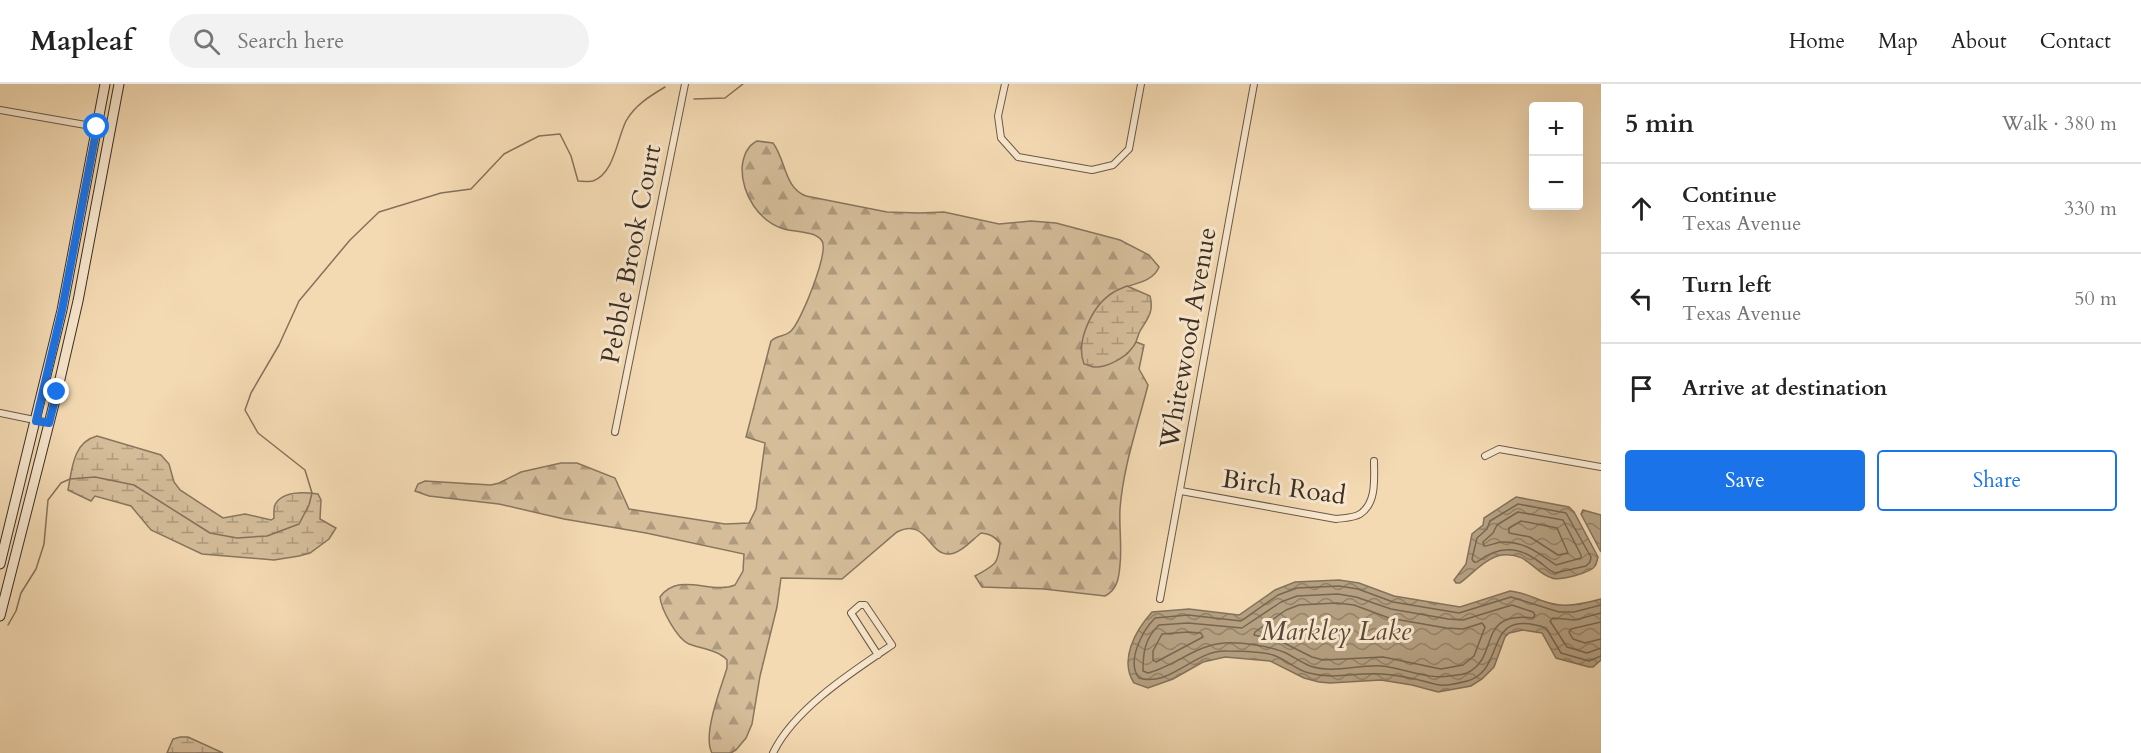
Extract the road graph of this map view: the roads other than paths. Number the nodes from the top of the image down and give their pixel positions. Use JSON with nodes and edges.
{"nodes":[{"id":1,"x":105,"y":84,"type":"edge"},
{"id":2,"x":119,"y":84,"type":"edge"},
{"id":3,"x":685,"y":84,"type":"edge"},
{"id":4,"x":1005,"y":84,"type":"edge"},
{"id":5,"x":1141,"y":84,"type":"edge"},
{"id":6,"x":1254,"y":84,"type":"edge"},
{"id":7,"x":0,"y":110,"type":"edge"},
{"id":8,"x":97,"y":127,"type":"junction"},
{"id":9,"x":0,"y":413,"type":"edge"},
{"id":10,"x":36,"y":421,"type":"junction"},
{"id":11,"x":49,"y":423,"type":"junction"},
{"id":12,"x":615,"y":432,"type":"dead end"},
{"id":13,"x":1485,"y":456,"type":"dead end"},
{"id":14,"x":1374,"y":461,"type":"dead end"},
{"id":15,"x":1601,"y":467,"type":"edge"},
{"id":16,"x":1181,"y":491,"type":"junction"},
{"id":17,"x":0,"y":564,"type":"edge"},
{"id":18,"x":1160,"y":599,"type":"dead end"},
{"id":19,"x":0,"y":616,"type":"edge"},
{"id":20,"x":878,"y":655,"type":"junction"},
{"id":21,"x":774,"y":753,"type":"edge"}],
"edges":[{"from":1,"to":8,"type":"main road"},
{"from":2,"to":11,"type":"main road"},
{"from":3,"to":12,"type":"street","name":"Pebble Brook Court"},
{"from":4,"to":5,"type":"street"},
{"from":6,"to":16,"type":"street","name":"Whitewood Avenue"},
{"from":7,"to":8,"type":"street"},
{"from":8,"to":10,"type":"main road"},
{"from":9,"to":10,"type":"street"},
{"from":10,"to":11,"type":"street"},
{"from":10,"to":17,"type":"main road"},
{"from":11,"to":19,"type":"main road"},
{"from":13,"to":15,"type":"street"},
{"from":14,"to":16,"type":"street","name":"Birch Road"},
{"from":16,"to":18,"type":"street","name":"Whitewood Avenue"},
{"from":20,"to":20,"type":"street"},
{"from":20,"to":21,"type":"street"}]}
